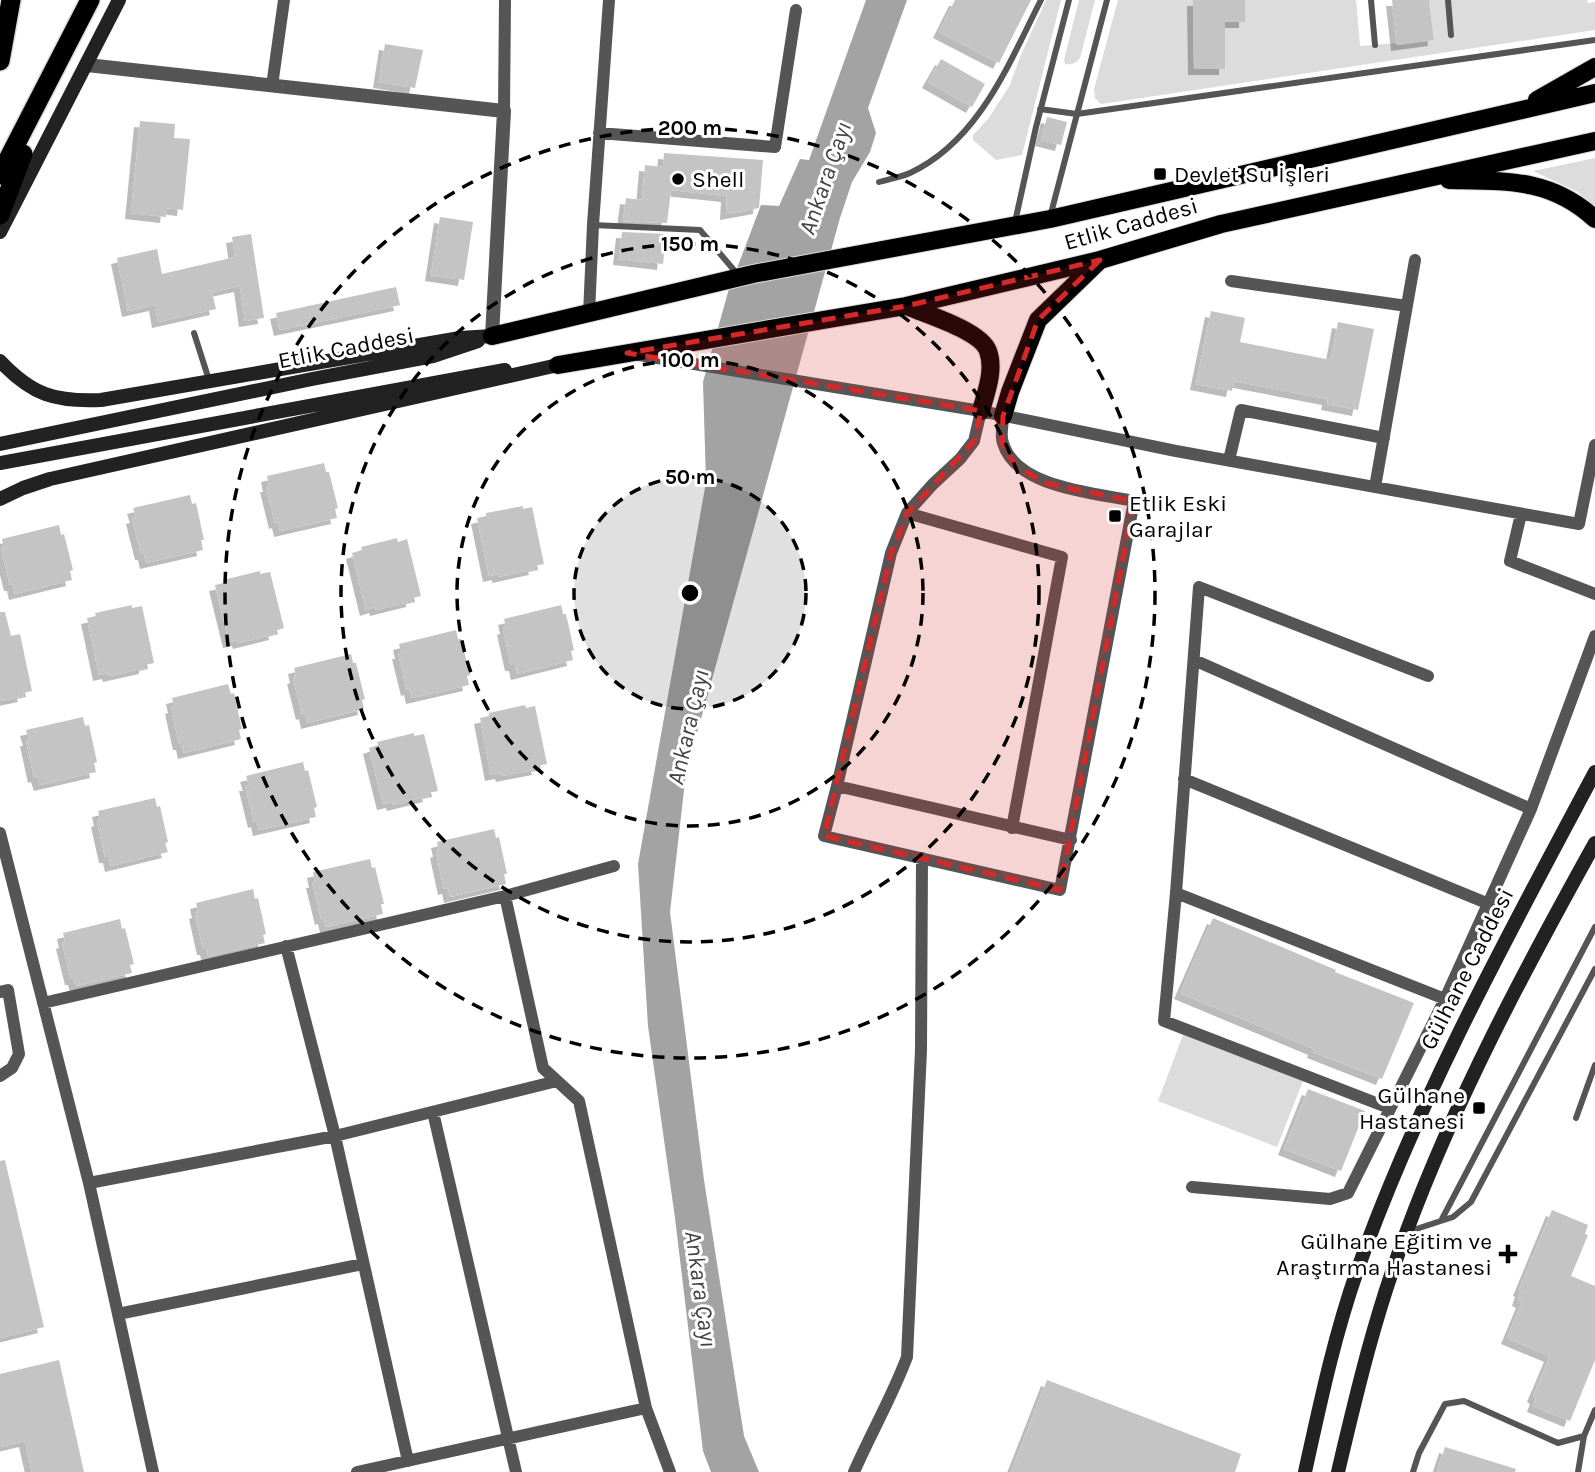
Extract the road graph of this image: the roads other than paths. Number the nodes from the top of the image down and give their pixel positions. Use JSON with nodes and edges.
{"nodes":[{"id":1,"x":11,"y":0,"type":"edge"},
{"id":2,"x":90,"y":0,"type":"edge"},
{"id":3,"x":119,"y":0,"type":"edge"},
{"id":4,"x":284,"y":0,"type":"edge"},
{"id":5,"x":505,"y":0,"type":"edge"},
{"id":6,"x":609,"y":0,"type":"edge"},
{"id":7,"x":1041,"y":0,"type":"edge"},
{"id":8,"x":1069,"y":0,"type":"edge"},
{"id":9,"x":1107,"y":0,"type":"edge"},
{"id":10,"x":1371,"y":0,"type":"edge"},
{"id":11,"x":1447,"y":0,"type":"edge"},
{"id":12,"x":796,"y":10,"type":"dead end"},
{"id":13,"x":1451,"y":35,"type":"dead end"},
{"id":14,"x":1595,"y":40,"type":"edge"},
{"id":15,"x":1375,"y":45,"type":"dead end"},
{"id":16,"x":0,"y":61,"type":"edge"},
{"id":17,"x":87,"y":65,"type":"junction"},
{"id":18,"x":1595,"y":67,"type":"edge"},
{"id":19,"x":53,"y":73,"type":"junction"},
{"id":20,"x":272,"y":86,"type":"junction"},
{"id":21,"x":1595,"y":93,"type":"edge"},
{"id":22,"x":1040,"y":109,"type":"junction"},
{"id":23,"x":1519,"y":109,"type":"junction"},
{"id":24,"x":504,"y":111,"type":"junction"},
{"id":25,"x":1077,"y":114,"type":"junction"},
{"id":26,"x":599,"y":133,"type":"junction"},
{"id":27,"x":1595,"y":141,"type":"edge"},
{"id":28,"x":0,"y":175,"type":"edge"},
{"id":29,"x":1417,"y":179,"type":"junction"},
{"id":30,"x":879,"y":182,"type":"dead end"},
{"id":31,"x":0,"y":215,"type":"edge"},
{"id":32,"x":1050,"y":219,"type":"junction"},
{"id":33,"x":1595,"y":219,"type":"edge"},
{"id":34,"x":593,"y":225,"type":"junction"},
{"id":35,"x":1014,"y":225,"type":"junction"},
{"id":36,"x":0,"y":232,"type":"edge"},
{"id":37,"x":1100,"y":260,"type":"junction"},
{"id":38,"x":1415,"y":260,"type":"dead end"},
{"id":39,"x":740,"y":277,"type":"junction"},
{"id":40,"x":1231,"y":281,"type":"dead end"},
{"id":41,"x":906,"y":306,"type":"junction"},
{"id":42,"x":1407,"y":306,"type":"junction"},
{"id":43,"x":589,"y":314,"type":"junction"},
{"id":44,"x":194,"y":333,"type":"dead end"},
{"id":45,"x":492,"y":336,"type":"junction"},
{"id":46,"x":626,"y":353,"type":"junction"},
{"id":47,"x":0,"y":361,"type":"edge"},
{"id":48,"x":558,"y":365,"type":"junction"},
{"id":49,"x":208,"y":380,"type":"junction"},
{"id":50,"x":981,"y":411,"type":"junction"},
{"id":51,"x":1003,"y":416,"type":"junction"},
{"id":52,"x":1384,"y":438,"type":"junction"},
{"id":53,"x":0,"y":444,"type":"edge"},
{"id":54,"x":1595,"y":445,"type":"edge"},
{"id":55,"x":1229,"y":460,"type":"junction"},
{"id":56,"x":0,"y":463,"type":"edge"},
{"id":57,"x":1375,"y":487,"type":"junction"},
{"id":58,"x":0,"y":499,"type":"edge"},
{"id":59,"x":906,"y":513,"type":"junction"},
{"id":60,"x":1521,"y":514,"type":"junction"},
{"id":61,"x":1595,"y":594,"type":"edge"},
{"id":62,"x":1595,"y":636,"type":"edge"},
{"id":63,"x":1194,"y":660,"type":"junction"},
{"id":64,"x":1428,"y":676,"type":"dead end"},
{"id":65,"x":1595,"y":772,"type":"edge"},
{"id":66,"x":1184,"y":779,"type":"junction"},
{"id":67,"x":837,"y":786,"type":"junction"},
{"id":68,"x":1531,"y":809,"type":"junction"},
{"id":69,"x":1012,"y":828,"type":"junction"},
{"id":70,"x":0,"y":833,"type":"edge"},
{"id":71,"x":1071,"y":840,"type":"junction"},
{"id":72,"x":1595,"y":843,"type":"edge"},
{"id":73,"x":922,"y":858,"type":"junction"},
{"id":74,"x":614,"y":866,"type":"dead end"},
{"id":75,"x":1176,"y":893,"type":"junction"},
{"id":76,"x":505,"y":896,"type":"junction"},
{"id":77,"x":1489,"y":904,"type":"junction"},
{"id":78,"x":1595,"y":927,"type":"edge"},
{"id":79,"x":286,"y":946,"type":"junction"},
{"id":80,"x":1595,"y":969,"type":"edge"},
{"id":81,"x":0,"y":992,"type":"edge"},
{"id":82,"x":1444,"y":999,"type":"junction"},
{"id":83,"x":43,"y":1003,"type":"junction"},
{"id":84,"x":1595,"y":1065,"type":"edge"},
{"id":85,"x":0,"y":1076,"type":"edge"},
{"id":86,"x":557,"y":1081,"type":"junction"},
{"id":87,"x":1389,"y":1108,"type":"junction"},
{"id":88,"x":433,"y":1112,"type":"junction"},
{"id":89,"x":1576,"y":1118,"type":"dead end"},
{"id":90,"x":335,"y":1136,"type":"junction"},
{"id":91,"x":89,"y":1183,"type":"junction"},
{"id":92,"x":1192,"y":1187,"type":"dead end"},
{"id":93,"x":1442,"y":1219,"type":"junction"},
{"id":94,"x":1406,"y":1233,"type":"junction"},
{"id":95,"x":363,"y":1264,"type":"junction"},
{"id":96,"x":118,"y":1314,"type":"junction"},
{"id":97,"x":646,"y":1408,"type":"junction"},
{"id":98,"x":1595,"y":1410,"type":"edge"},
{"id":99,"x":1584,"y":1436,"type":"junction"},
{"id":100,"x":508,"y":1439,"type":"junction"},
{"id":101,"x":408,"y":1461,"type":"junction"},
{"id":102,"x":153,"y":1472,"type":"edge"},
{"id":103,"x":358,"y":1472,"type":"edge"},
{"id":104,"x":516,"y":1472,"type":"edge"},
{"id":105,"x":670,"y":1472,"type":"edge"},
{"id":106,"x":854,"y":1472,"type":"edge"},
{"id":107,"x":1304,"y":1472,"type":"edge"},
{"id":108,"x":1338,"y":1472,"type":"edge"},
{"id":109,"x":1413,"y":1472,"type":"edge"},
{"id":110,"x":1578,"y":1472,"type":"edge"}],
"edges":[{"from":1,"to":16,"type":"highway"},
{"from":2,"to":19,"type":"highway"},
{"from":3,"to":17,"type":"main road"},
{"from":4,"to":20,"type":"street"},
{"from":5,"to":24,"type":"street"},
{"from":6,"to":26,"type":"street"},
{"from":7,"to":30,"type":"lane"},
{"from":8,"to":22,"type":"lane"},
{"from":9,"to":25,"type":"lane"},
{"from":10,"to":15,"type":"lane"},
{"from":11,"to":13,"type":"lane"},
{"from":12,"to":26,"type":"street"},
{"from":14,"to":25,"type":"lane"},
{"from":17,"to":20,"type":"street"},
{"from":17,"to":36,"type":"main road"},
{"from":18,"to":23,"type":"main road"},
{"from":19,"to":28,"type":"highway"},
{"from":19,"to":31,"type":"highway"},
{"from":20,"to":24,"type":"street"},
{"from":21,"to":23,"type":"main road","name":"Etlik Caddesi"},
{"from":22,"to":25,"type":"lane"},
{"from":22,"to":35,"type":"lane"},
{"from":23,"to":32,"type":"main road","name":"Etlik Caddesi"},
{"from":24,"to":45,"type":"street"},
{"from":25,"to":32,"type":"lane"},
{"from":26,"to":34,"type":"street"},
{"from":27,"to":29,"type":"main road","name":"Etlik Caddesi"},
{"from":29,"to":33,"type":"main road"},
{"from":29,"to":37,"type":"main road","name":"Etlik Caddesi"},
{"from":32,"to":35,"type":"main road","name":"Etlik Caddesi"},
{"from":34,"to":39,"type":"lane"},
{"from":34,"to":43,"type":"street"},
{"from":35,"to":39,"type":"main road","name":"Etlik Caddesi"},
{"from":37,"to":41,"type":"main road","name":"Etlik Caddesi"},
{"from":37,"to":51,"type":"main road"},
{"from":38,"to":42,"type":"street"},
{"from":39,"to":43,"type":"main road","name":"Etlik Caddesi"},
{"from":40,"to":42,"type":"street"},
{"from":41,"to":46,"type":"main road","name":"Etlik Caddesi"},
{"from":41,"to":50,"type":"main road"},
{"from":42,"to":52,"type":"street"},
{"from":43,"to":45,"type":"main road","name":"Etlik Caddesi"},
{"from":44,"to":49,"type":"lane"},
{"from":45,"to":49,"type":"main road"},
{"from":45,"to":53,"type":"main road","name":"Etlik Caddesi"},
{"from":46,"to":48,"type":"main road"},
{"from":46,"to":50,"type":"street"},
{"from":47,"to":49,"type":"main road"},
{"from":48,"to":56,"type":"main road"},
{"from":48,"to":58,"type":"main road"},
{"from":50,"to":51,"type":"street"},
{"from":50,"to":59,"type":"street"},
{"from":51,"to":55,"type":"street"},
{"from":51,"to":71,"type":"street"},
{"from":52,"to":55,"type":"street"},
{"from":52,"to":57,"type":"street"},
{"from":54,"to":60,"type":"street"},
{"from":55,"to":57,"type":"street"},
{"from":57,"to":60,"type":"street"},
{"from":59,"to":67,"type":"street"},
{"from":59,"to":69,"type":"street"},
{"from":60,"to":61,"type":"street"},
{"from":62,"to":68,"type":"street"},
{"from":63,"to":64,"type":"street"},
{"from":63,"to":66,"type":"street"},
{"from":63,"to":68,"type":"street"},
{"from":65,"to":107,"type":"main road","name":"Gülhane Caddesi"},
{"from":66,"to":75,"type":"street"},
{"from":66,"to":77,"type":"street"},
{"from":67,"to":69,"type":"street"},
{"from":67,"to":73,"type":"street"},
{"from":68,"to":77,"type":"street"},
{"from":69,"to":71,"type":"street"},
{"from":70,"to":83,"type":"street"},
{"from":71,"to":73,"type":"street"},
{"from":72,"to":94,"type":"main road"},
{"from":73,"to":106,"type":"street"},
{"from":74,"to":76,"type":"street"},
{"from":75,"to":82,"type":"street"},
{"from":75,"to":87,"type":"street"},
{"from":76,"to":79,"type":"street"},
{"from":76,"to":86,"type":"street"},
{"from":77,"to":82,"type":"street"},
{"from":78,"to":93,"type":"lane"},
{"from":79,"to":83,"type":"street"},
{"from":79,"to":90,"type":"street"},
{"from":80,"to":93,"type":"lane"},
{"from":81,"to":85,"type":"street"},
{"from":82,"to":87,"type":"street"},
{"from":83,"to":91,"type":"street"},
{"from":84,"to":89,"type":"lane"},
{"from":86,"to":88,"type":"street"},
{"from":86,"to":97,"type":"street"},
{"from":87,"to":92,"type":"street"},
{"from":88,"to":90,"type":"street"},
{"from":88,"to":100,"type":"street"},
{"from":90,"to":91,"type":"street"},
{"from":90,"to":95,"type":"street"},
{"from":91,"to":96,"type":"street"},
{"from":93,"to":94,"type":"lane"},
{"from":94,"to":108,"type":"main road"},
{"from":95,"to":96,"type":"street"},
{"from":95,"to":101,"type":"street"},
{"from":96,"to":102,"type":"street"},
{"from":97,"to":100,"type":"street"},
{"from":97,"to":105,"type":"street"},
{"from":98,"to":99,"type":"lane"},
{"from":99,"to":109,"type":"lane"},
{"from":99,"to":110,"type":"lane"},
{"from":100,"to":101,"type":"street"},
{"from":100,"to":104,"type":"street"},
{"from":101,"to":103,"type":"street"}]}
